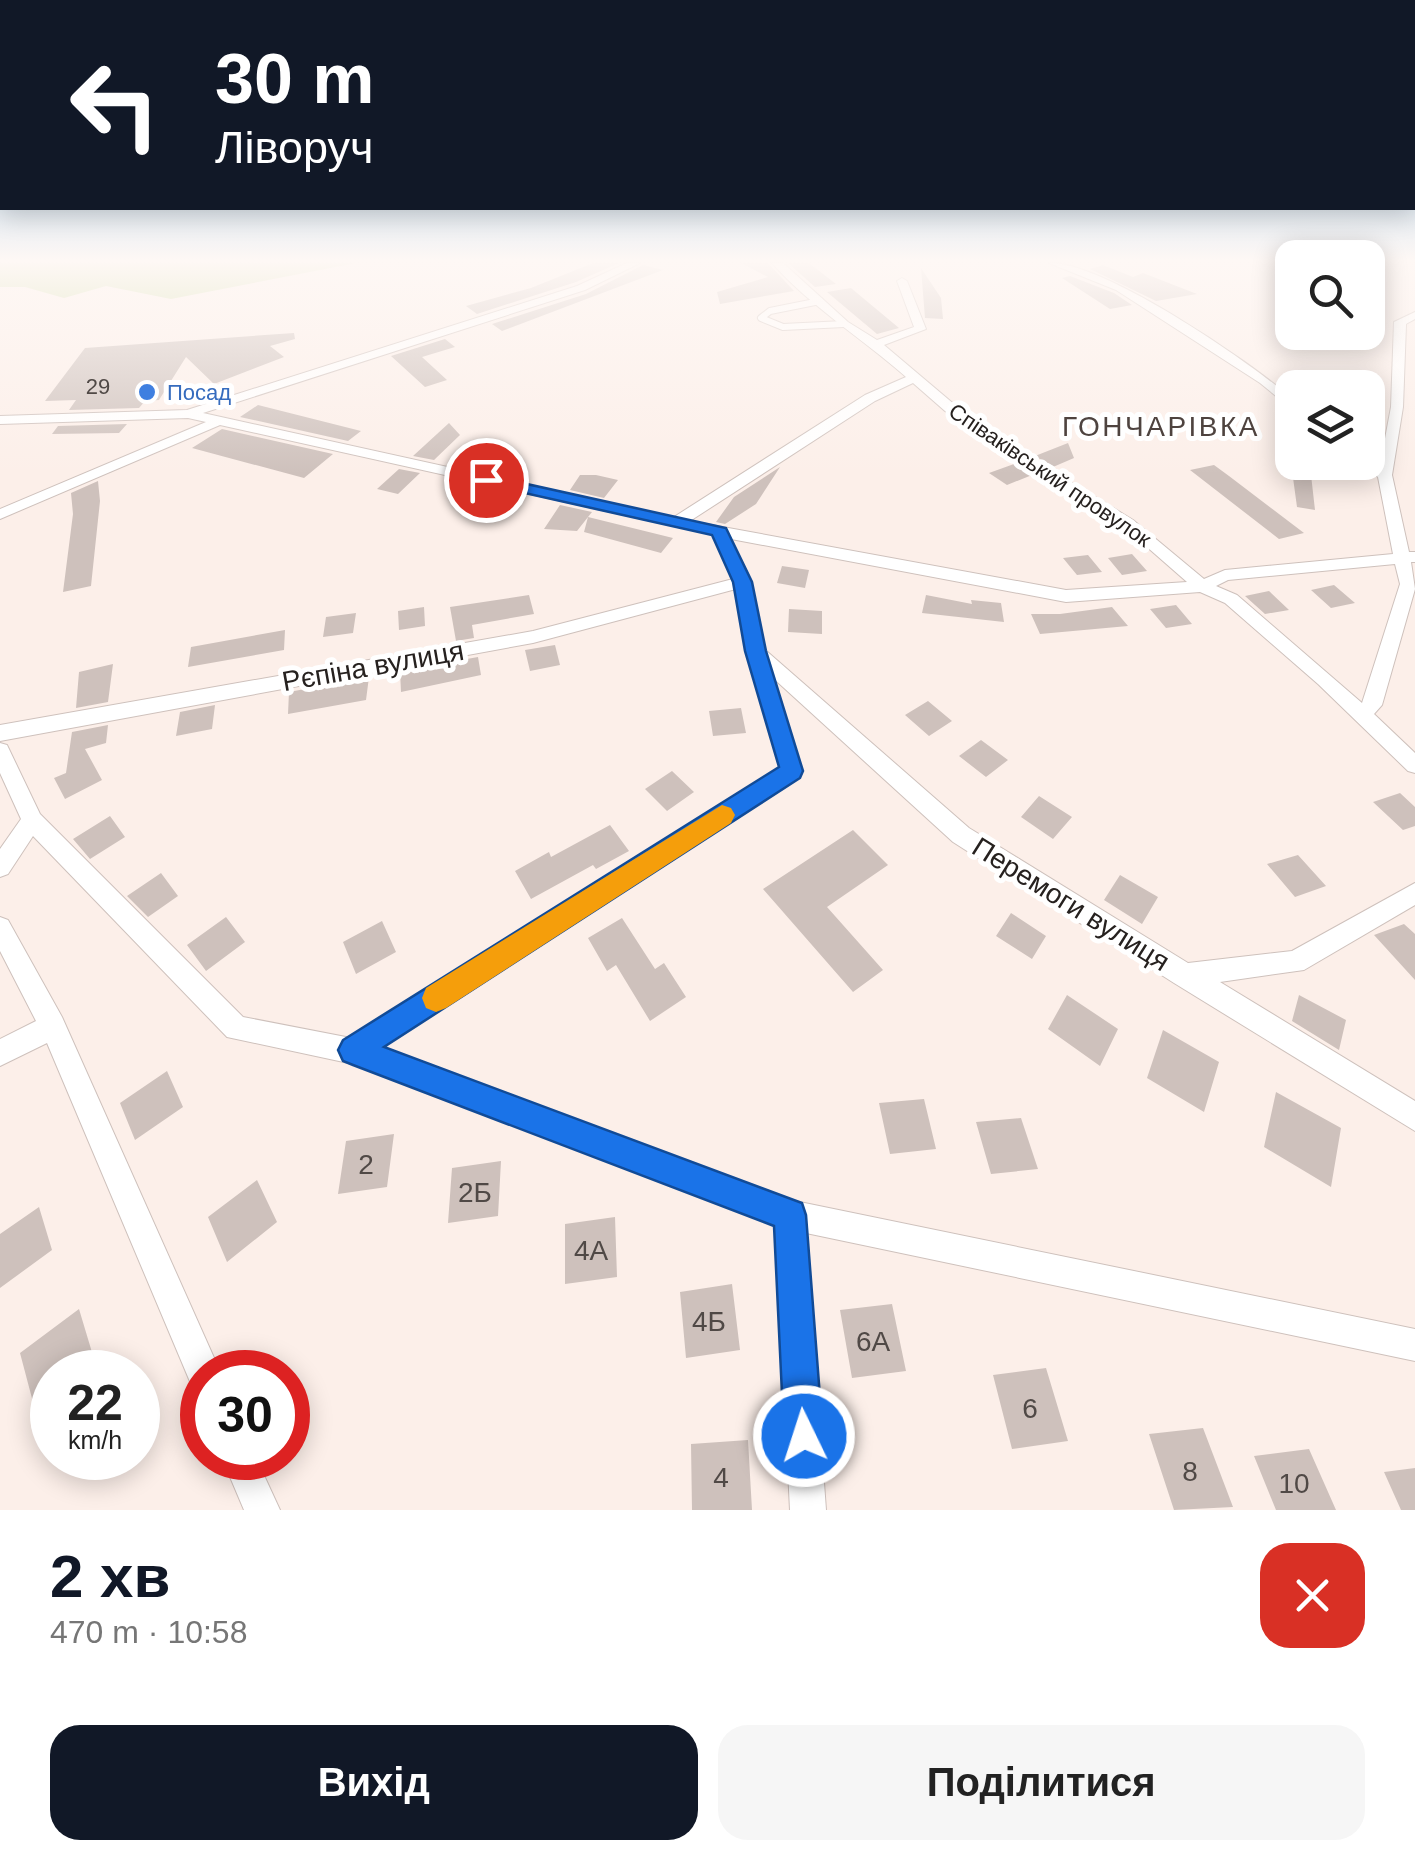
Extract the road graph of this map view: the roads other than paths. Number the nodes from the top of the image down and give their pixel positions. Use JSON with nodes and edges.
{"nodes":[{"id":1,"x":439,"y":333,"type":"edge"},
{"id":2,"x":859,"y":333,"type":"edge"},
{"id":3,"x":907,"y":333,"type":"edge"},
{"id":4,"x":1191,"y":333,"type":"edge"},
{"id":5,"x":1399,"y":333,"type":"edge"},
{"id":6,"x":876,"y":344,"type":"junction"},
{"id":7,"x":916,"y":377,"type":"junction"},
{"id":8,"x":1275,"y":390,"type":"edge"},
{"id":9,"x":188,"y":414,"type":"junction"},
{"id":10,"x":0,"y":420,"type":"edge"},
{"id":11,"x":219,"y":421,"type":"junction"},
{"id":12,"x":1386,"y":475,"type":"joint"},
{"id":13,"x":0,"y":514,"type":"edge"},
{"id":14,"x":677,"y":522,"type":"junction"},
{"id":15,"x":720,"y":532,"type":"junction"},
{"id":16,"x":1408,"y":558,"type":"edge"},
{"id":17,"x":743,"y":582,"type":"junction"},
{"id":18,"x":1202,"y":586,"type":"junction"},
{"id":19,"x":756,"y":651,"type":"junction"},
{"id":20,"x":1362,"y":714,"type":"junction"},
{"id":21,"x":0,"y":733,"type":"edge"},
{"id":22,"x":0,"y":751,"type":"edge"},
{"id":23,"x":1415,"y":764,"type":"edge"},
{"id":24,"x":32,"y":820,"type":"junction"},
{"id":25,"x":0,"y":867,"type":"edge"},
{"id":26,"x":1415,"y":893,"type":"edge"},
{"id":27,"x":0,"y":928,"type":"edge"},
{"id":28,"x":1184,"y":975,"type":"junction"},
{"id":29,"x":53,"y":1026,"type":"junction"},
{"id":30,"x":353,"y":1050,"type":"junction"},
{"id":31,"x":0,"y":1052,"type":"edge"},
{"id":32,"x":1415,"y":1117,"type":"edge"},
{"id":33,"x":790,"y":1215,"type":"junction"},
{"id":34,"x":1415,"y":1346,"type":"edge"},
{"id":35,"x":193,"y":1350,"type":"edge"},
{"id":36,"x":249,"y":1480,"type":"edge"},
{"id":37,"x":262,"y":1510,"type":"edge"},
{"id":38,"x":808,"y":1510,"type":"edge"}],
"edges":[{"from":1,"to":9,"type":"street"},
{"from":2,"to":6,"type":"street","name":"Співаківський провулок"},
{"from":3,"to":6,"type":"street"},
{"from":4,"to":8,"type":"street"},
{"from":5,"to":12,"type":"street"},
{"from":6,"to":7,"type":"street","name":"Співаківський провулок"},
{"from":7,"to":14,"type":"street"},
{"from":7,"to":18,"type":"street","name":"Співаківський провулок"},
{"from":9,"to":10,"type":"street"},
{"from":9,"to":11,"type":"street"},
{"from":11,"to":13,"type":"street"},
{"from":11,"to":14,"type":"street"},
{"from":12,"to":16,"type":"street"},
{"from":14,"to":15,"type":"street"},
{"from":15,"to":17,"type":"street"},
{"from":15,"to":18,"type":"street"},
{"from":16,"to":18,"type":"street"},
{"from":16,"to":20,"type":"street"},
{"from":17,"to":19,"type":"street"},
{"from":17,"to":21,"type":"street","name":"Рєпіна вулиця"},
{"from":18,"to":20,"type":"street","name":"Співаківський провулок"},
{"from":19,"to":28,"type":"street","name":"Перемоги вулиця"},
{"from":19,"to":30,"type":"street"},
{"from":20,"to":23,"type":"street","name":"Співаківський провулок"},
{"from":22,"to":24,"type":"street"},
{"from":24,"to":25,"type":"street"},
{"from":24,"to":30,"type":"street"},
{"from":26,"to":28,"type":"street"},
{"from":27,"to":29,"type":"street"},
{"from":28,"to":32,"type":"street","name":"Перемоги вулиця"},
{"from":29,"to":31,"type":"street"},
{"from":29,"to":35,"type":"street"},
{"from":30,"to":33,"type":"street"},
{"from":33,"to":34,"type":"street"},
{"from":33,"to":38,"type":"street"},
{"from":36,"to":37,"type":"street"}]}
